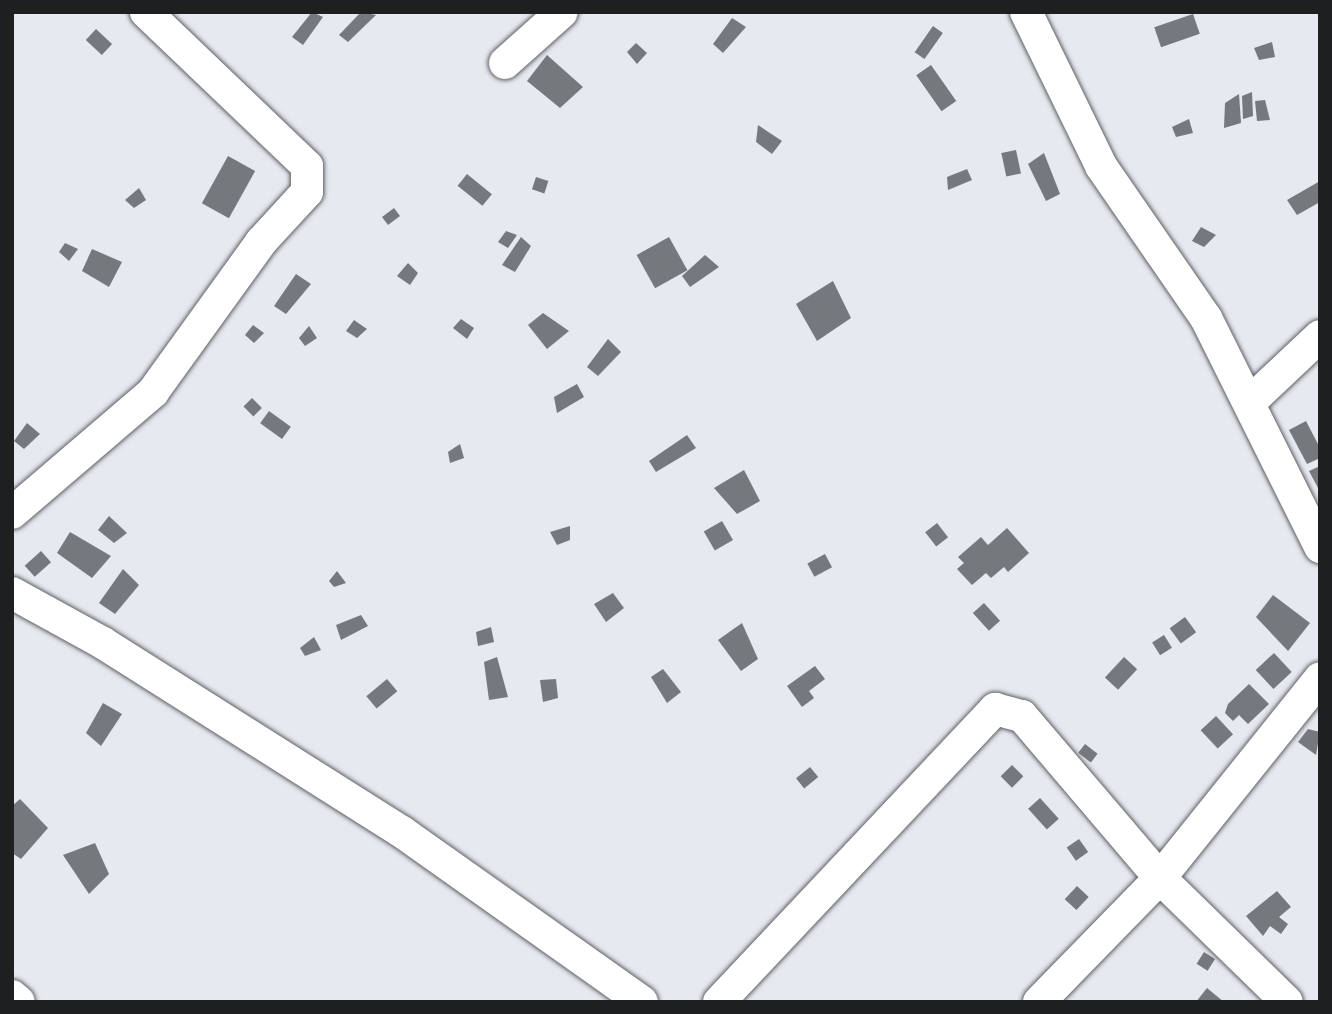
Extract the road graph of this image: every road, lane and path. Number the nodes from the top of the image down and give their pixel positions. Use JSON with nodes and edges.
{"nodes":[{"id":1,"x":146,"y":12,"type":"edge"},
{"id":2,"x":562,"y":12,"type":"edge"},
{"id":3,"x":1026,"y":12,"type":"edge"},
{"id":4,"x":505,"y":63,"type":"dead end"},
{"id":5,"x":1320,"y":336,"type":"edge"},
{"id":6,"x":1250,"y":402,"type":"junction"},
{"id":7,"x":12,"y":513,"type":"edge"},
{"id":8,"x":1320,"y":547,"type":"edge"},
{"id":9,"x":12,"y":593,"type":"edge"},
{"id":10,"x":1320,"y":678,"type":"edge"},
{"id":11,"x":1160,"y":878,"type":"junction"},
{"id":12,"x":12,"y":996,"type":"edge"},
{"id":13,"x":19,"y":1002,"type":"edge"},
{"id":14,"x":642,"y":1002,"type":"edge"},
{"id":15,"x":719,"y":1002,"type":"edge"},
{"id":16,"x":1039,"y":1002,"type":"edge"},
{"id":17,"x":1287,"y":1002,"type":"edge"}],
"edges":[{"from":1,"to":7,"type":"street"},
{"from":2,"to":4,"type":"street"},
{"from":3,"to":6,"type":"street"},
{"from":5,"to":6,"type":"street"},
{"from":6,"to":8,"type":"street"},
{"from":9,"to":14,"type":"street"},
{"from":10,"to":11,"type":"street"},
{"from":11,"to":15,"type":"street"},
{"from":11,"to":16,"type":"street"},
{"from":11,"to":17,"type":"street"},
{"from":12,"to":13,"type":"street"}]}
